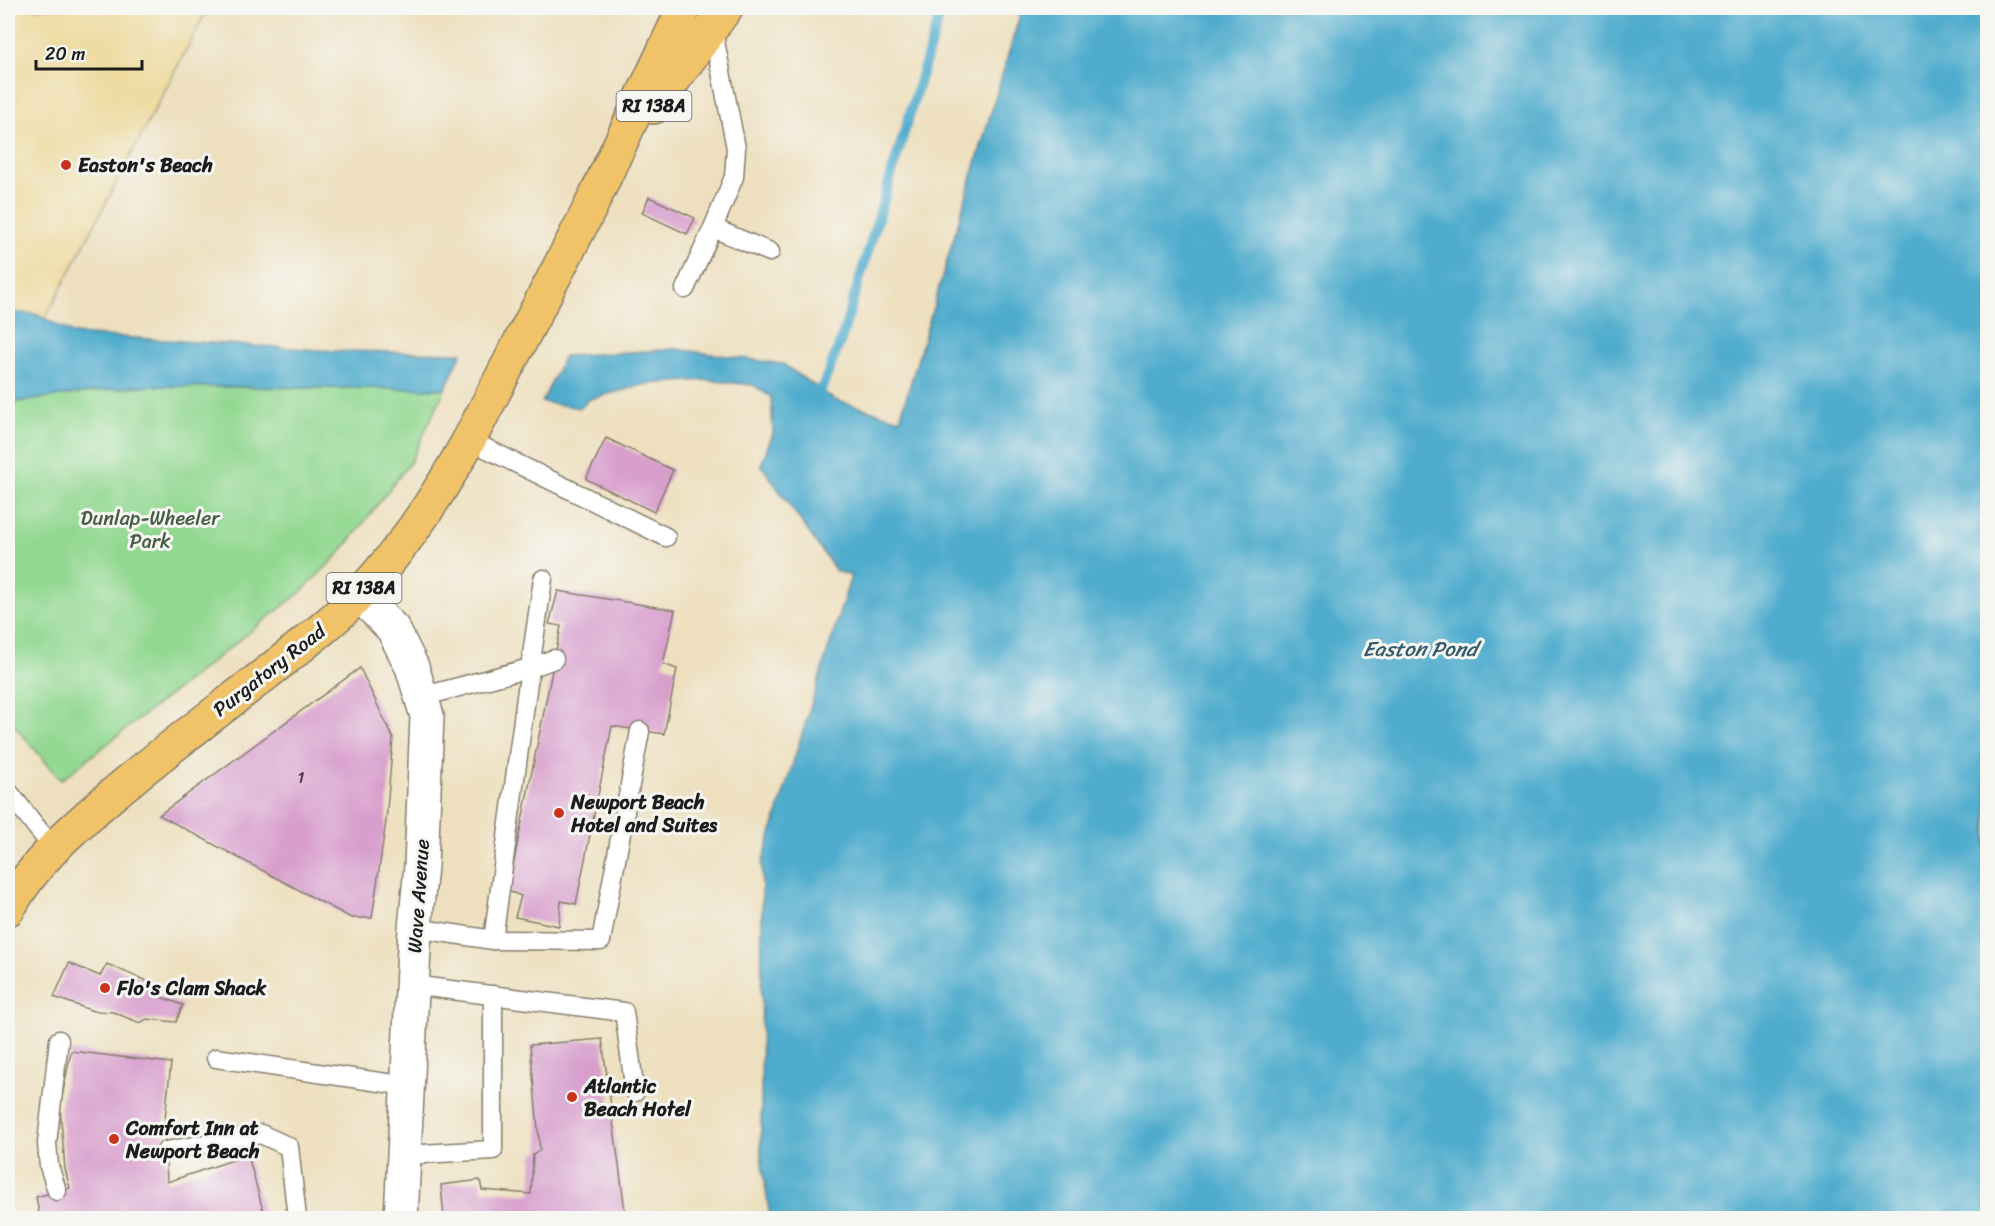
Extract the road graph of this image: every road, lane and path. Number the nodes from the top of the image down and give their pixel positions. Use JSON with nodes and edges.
{"nodes":[{"id":1,"x":684,"y":8,"type":"edge"},
{"id":2,"x":719,"y":17,"type":"edge"},
{"id":3,"x":589,"y":210,"type":"junction"},
{"id":4,"x":713,"y":228,"type":"junction"},
{"id":5,"x":770,"y":252,"type":"dead end"},
{"id":6,"x":685,"y":289,"type":"dead end"},
{"id":7,"x":469,"y":440,"type":"junction"},
{"id":8,"x":666,"y":537,"type":"dead end"},
{"id":9,"x":543,"y":579,"type":"dead end"},
{"id":10,"x":359,"y":594,"type":"junction"},
{"id":11,"x":554,"y":659,"type":"dead end"},
{"id":12,"x":530,"y":668,"type":"junction"},
{"id":13,"x":421,"y":697,"type":"junction"},
{"id":14,"x":640,"y":731,"type":"dead end"},
{"id":15,"x":8,"y":791,"type":"edge"},
{"id":16,"x":53,"y":848,"type":"junction"},
{"id":17,"x":8,"y":909,"type":"edge"},
{"id":18,"x":415,"y":928,"type":"junction"},
{"id":19,"x":493,"y":940,"type":"junction"},
{"id":20,"x":412,"y":985,"type":"junction"},
{"id":21,"x":493,"y":995,"type":"junction"},
{"id":22,"x":59,"y":1040,"type":"dead end"},
{"id":23,"x":216,"y":1058,"type":"dead end"},
{"id":24,"x":407,"y":1086,"type":"junction"},
{"id":25,"x":635,"y":1092,"type":"dead end"},
{"id":26,"x":166,"y":1151,"type":"dead end"},
{"id":27,"x":404,"y":1155,"type":"junction"},
{"id":28,"x":57,"y":1191,"type":"dead end"},
{"id":29,"x":297,"y":1218,"type":"edge"},
{"id":30,"x":401,"y":1218,"type":"edge"}],
"edges":[{"from":1,"to":3,"type":"main road","number":"RI 138A"},
{"from":2,"to":3,"type":"main road","number":"RI 138A"},
{"from":2,"to":4,"type":"lane"},
{"from":3,"to":7,"type":"main road","name":"Purgatory Road","number":"RI 138A"},
{"from":4,"to":5,"type":"lane"},
{"from":4,"to":6,"type":"lane"},
{"from":7,"to":8,"type":"lane"},
{"from":7,"to":10,"type":"main road","name":"Purgatory Road","number":"RI 138A"},
{"from":9,"to":12,"type":"lane"},
{"from":10,"to":13,"type":"street","name":"Wave Avenue"},
{"from":10,"to":16,"type":"main road","name":"Purgatory Road","number":"RI 138A"},
{"from":11,"to":12,"type":"lane"},
{"from":12,"to":13,"type":"lane"},
{"from":12,"to":19,"type":"lane"},
{"from":13,"to":18,"type":"street","name":"Wave Avenue"},
{"from":14,"to":19,"type":"lane"},
{"from":15,"to":16,"type":"lane"},
{"from":16,"to":17,"type":"main road","number":"RI 138A"},
{"from":18,"to":19,"type":"lane"},
{"from":18,"to":20,"type":"street","name":"Wave Avenue"},
{"from":20,"to":21,"type":"lane"},
{"from":20,"to":24,"type":"street","name":"Wave Avenue"},
{"from":21,"to":25,"type":"lane"},
{"from":21,"to":27,"type":"lane"},
{"from":22,"to":28,"type":"lane"},
{"from":23,"to":24,"type":"lane"},
{"from":24,"to":27,"type":"street","name":"Wave Avenue"},
{"from":26,"to":29,"type":"lane"},
{"from":27,"to":30,"type":"street","name":"Wave Avenue"}]}
